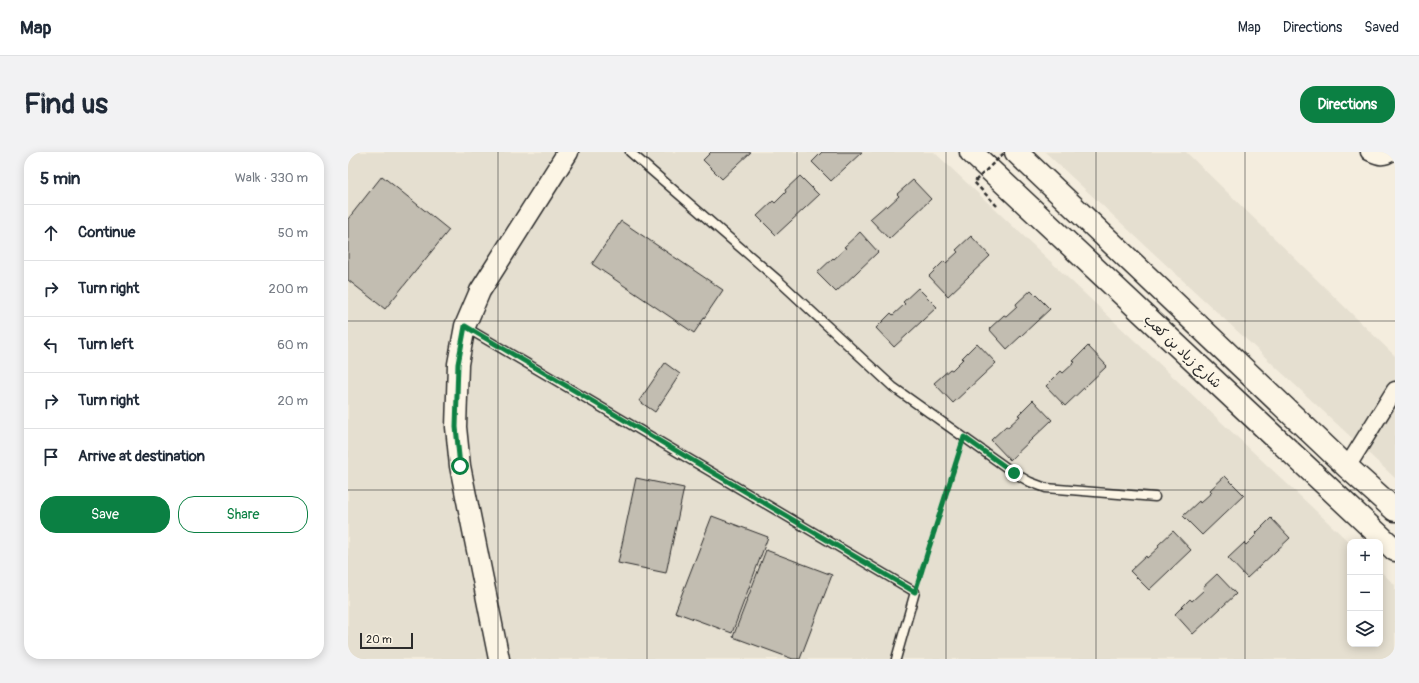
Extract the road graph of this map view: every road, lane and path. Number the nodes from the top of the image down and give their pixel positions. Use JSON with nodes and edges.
{"nodes":[{"id":1,"x":568,"y":152,"type":"edge"},
{"id":2,"x":630,"y":152,"type":"edge"},
{"id":3,"x":971,"y":152,"type":"edge"},
{"id":4,"x":1005,"y":152,"type":"edge"},
{"id":5,"x":1016,"y":152,"type":"edge"},
{"id":6,"x":1369,"y":152,"type":"edge"},
{"id":7,"x":1392,"y":152,"type":"edge"},
{"id":8,"x":997,"y":206,"type":"dead end"},
{"id":9,"x":465,"y":326,"type":"junction"},
{"id":10,"x":1395,"y":390,"type":"edge"},
{"id":11,"x":964,"y":437,"type":"junction"},
{"id":12,"x":1347,"y":467,"type":"junction"},
{"id":13,"x":1155,"y":497,"type":"dead end"},
{"id":14,"x":1395,"y":510,"type":"edge"},
{"id":15,"x":1395,"y":550,"type":"edge"},
{"id":16,"x":915,"y":592,"type":"junction"},
{"id":17,"x":499,"y":659,"type":"edge"},
{"id":18,"x":896,"y":659,"type":"edge"}],
"edges":[{"from":1,"to":9,"type":"street"},
{"from":2,"to":11,"type":"lane"},
{"from":3,"to":15,"type":"highway","name":"شارع زياد بن كعب"},
{"from":4,"to":8,"type":"path","bridge":true},
{"from":5,"to":12,"type":"highway","name":"شارع زياد بن كعب"},
{"from":6,"to":7,"type":"street"},
{"from":9,"to":16,"type":"lane"},
{"from":9,"to":17,"type":"street"},
{"from":10,"to":12,"type":"street"},
{"from":11,"to":13,"type":"lane"},
{"from":11,"to":16,"type":"path"},
{"from":12,"to":14,"type":"highway","name":"شارع زياد بن كعب"},
{"from":16,"to":18,"type":"lane"}]}
